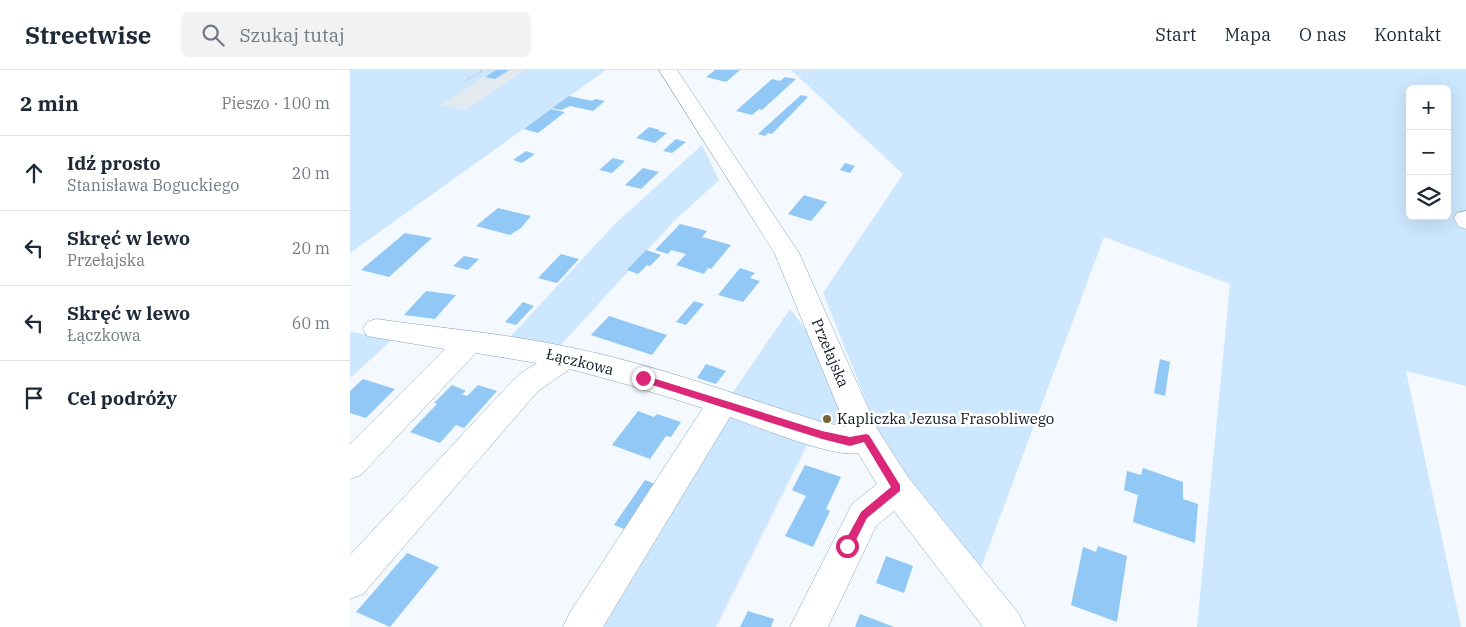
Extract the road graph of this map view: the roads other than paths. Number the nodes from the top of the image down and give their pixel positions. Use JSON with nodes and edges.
{"nodes":[{"id":1,"x":668,"y":70,"type":"edge"},
{"id":2,"x":376,"y":328,"type":"dead end"},
{"id":3,"x":470,"y":341,"type":"junction"},
{"id":4,"x":564,"y":357,"type":"junction"},
{"id":5,"x":723,"y":403,"type":"junction"},
{"id":6,"x":866,"y":438,"type":"junction"},
{"id":7,"x":350,"y":465,"type":"edge"},
{"id":8,"x":896,"y":488,"type":"junction"},
{"id":9,"x":350,"y":581,"type":"edge"},
{"id":10,"x":582,"y":627,"type":"edge"},
{"id":11,"x":810,"y":627,"type":"edge"},
{"id":12,"x":1006,"y":627,"type":"edge"}],
"edges":[{"from":1,"to":6,"type":"street","name":"Przełajska"},
{"from":2,"to":3,"type":"street","name":"Łączkowa"},
{"from":3,"to":4,"type":"street","name":"Łączkowa"},
{"from":3,"to":7,"type":"street"},
{"from":4,"to":5,"type":"street","name":"Łączkowa"},
{"from":4,"to":9,"type":"street"},
{"from":5,"to":6,"type":"street","name":"Łączkowa"},
{"from":5,"to":10,"type":"street"},
{"from":6,"to":8,"type":"street","name":"Przełajska"},
{"from":8,"to":11,"type":"street"},
{"from":8,"to":12,"type":"street","name":"Przełajska"}]}
